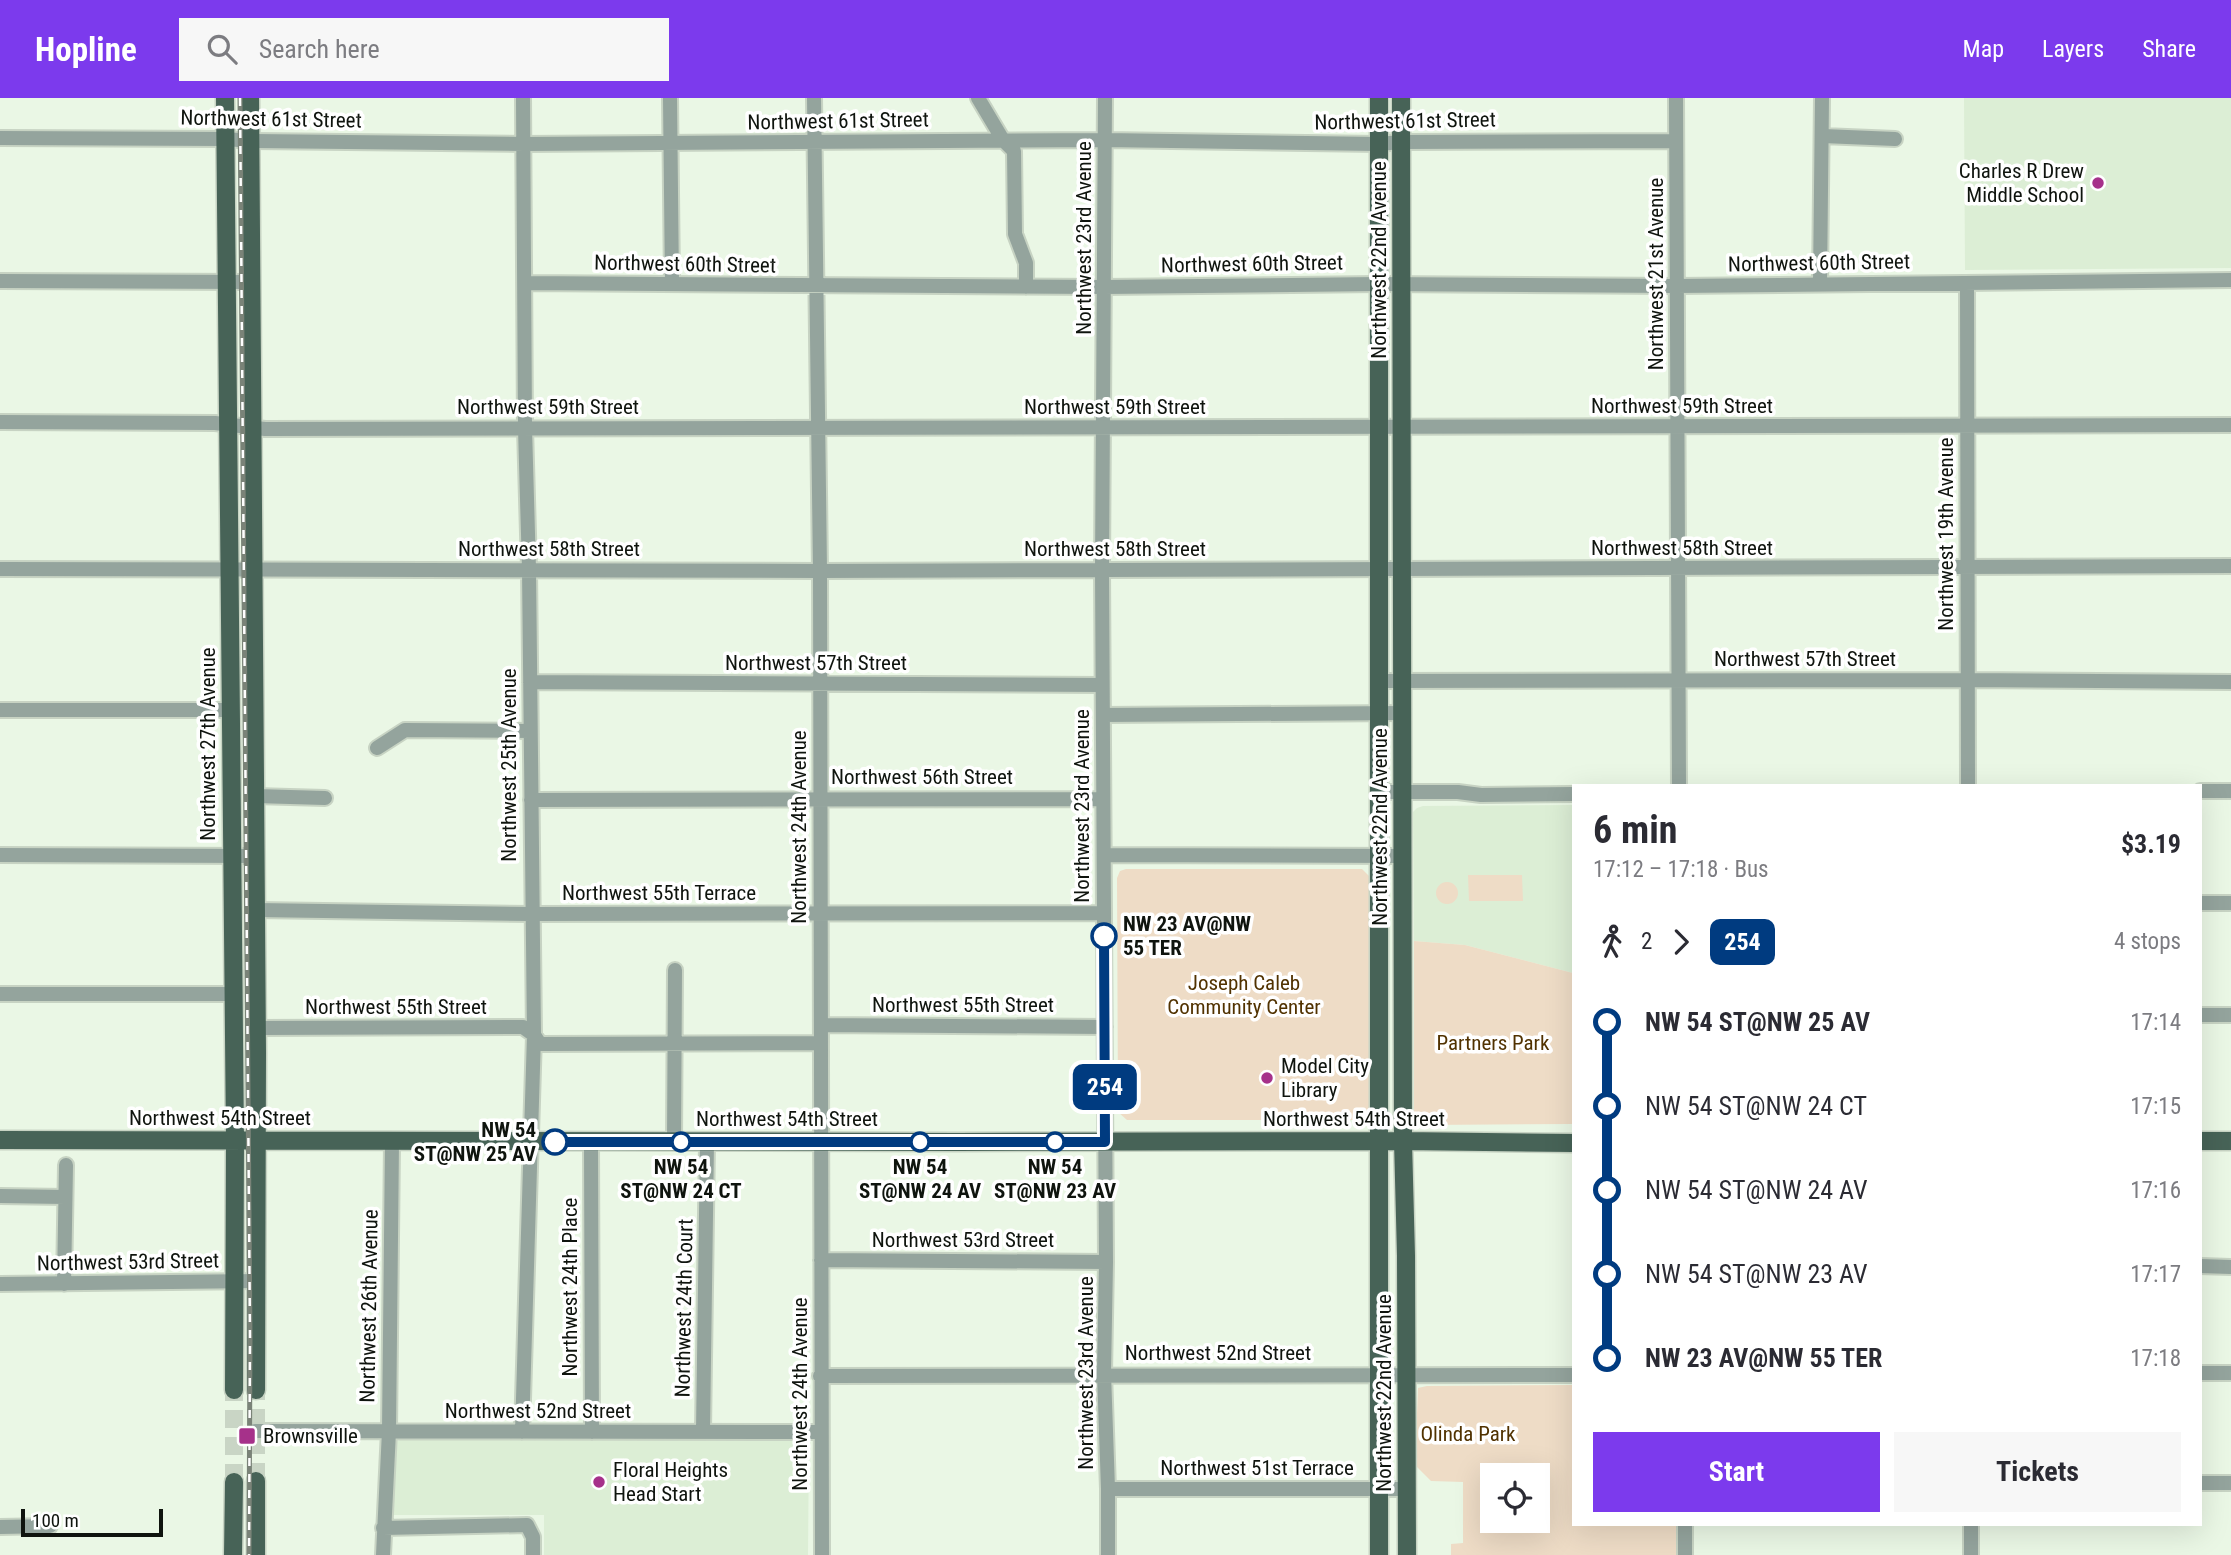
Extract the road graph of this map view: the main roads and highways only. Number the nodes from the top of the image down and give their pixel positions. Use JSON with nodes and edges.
{"nodes":[{"id":1,"x":225,"y":98,"type":"edge"},
{"id":2,"x":250,"y":98,"type":"edge"},
{"id":3,"x":1379,"y":98,"type":"edge"},
{"id":4,"x":1401,"y":98,"type":"edge"},
{"id":5,"x":0,"y":1140,"type":"edge"},
{"id":6,"x":235,"y":1141,"type":"junction"},
{"id":7,"x":1380,"y":1141,"type":"junction"},
{"id":8,"x":1403,"y":1141,"type":"junction"},
{"id":9,"x":2202,"y":1141,"type":"edge"},
{"id":10,"x":2231,"y":1141,"type":"edge"},
{"id":11,"x":257,"y":1142,"type":"junction"},
{"id":12,"x":1572,"y":1143,"type":"edge"},
{"id":13,"x":234,"y":1390,"type":"tunnel mouth"},
{"id":14,"x":256,"y":1390,"type":"tunnel mouth"},
{"id":15,"x":256,"y":1481,"type":"tunnel mouth"},
{"id":16,"x":234,"y":1482,"type":"tunnel mouth"},
{"id":17,"x":233,"y":1547,"type":"edge"},
{"id":18,"x":256,"y":1554,"type":"edge"},
{"id":19,"x":1379,"y":1555,"type":"edge"},
{"id":20,"x":1406,"y":1555,"type":"edge"}],
"edges":[{"from":1,"to":6,"type":"main road","name":"Northwest 27th Avenue"},
{"from":2,"to":11,"type":"main road"},
{"from":3,"to":7,"type":"main road","name":"Northwest 22nd Avenue"},
{"from":4,"to":8,"type":"main road","name":"Northwest 22nd Avenue"},
{"from":5,"to":6,"type":"main road","name":"Northwest 54th Street"},
{"from":6,"to":11,"type":"main road","name":"Northwest 54th Street"},
{"from":6,"to":13,"type":"main road","name":"Northwest 27th Avenue"},
{"from":7,"to":8,"type":"main road","name":"Northwest 54th Street"},
{"from":7,"to":11,"type":"main road","name":"Northwest 54th Street"},
{"from":7,"to":19,"type":"main road","name":"Northwest 22nd Avenue"},
{"from":8,"to":12,"type":"main road","name":"Northwest 54th Street"},
{"from":8,"to":20,"type":"main road","name":"Northwest 22nd Avenue"},
{"from":9,"to":10,"type":"main road"},
{"from":11,"to":14,"type":"main road"},
{"from":15,"to":18,"type":"main road"},
{"from":16,"to":17,"type":"main road"},
{"from":17,"to":18,"type":"main road"}]}
